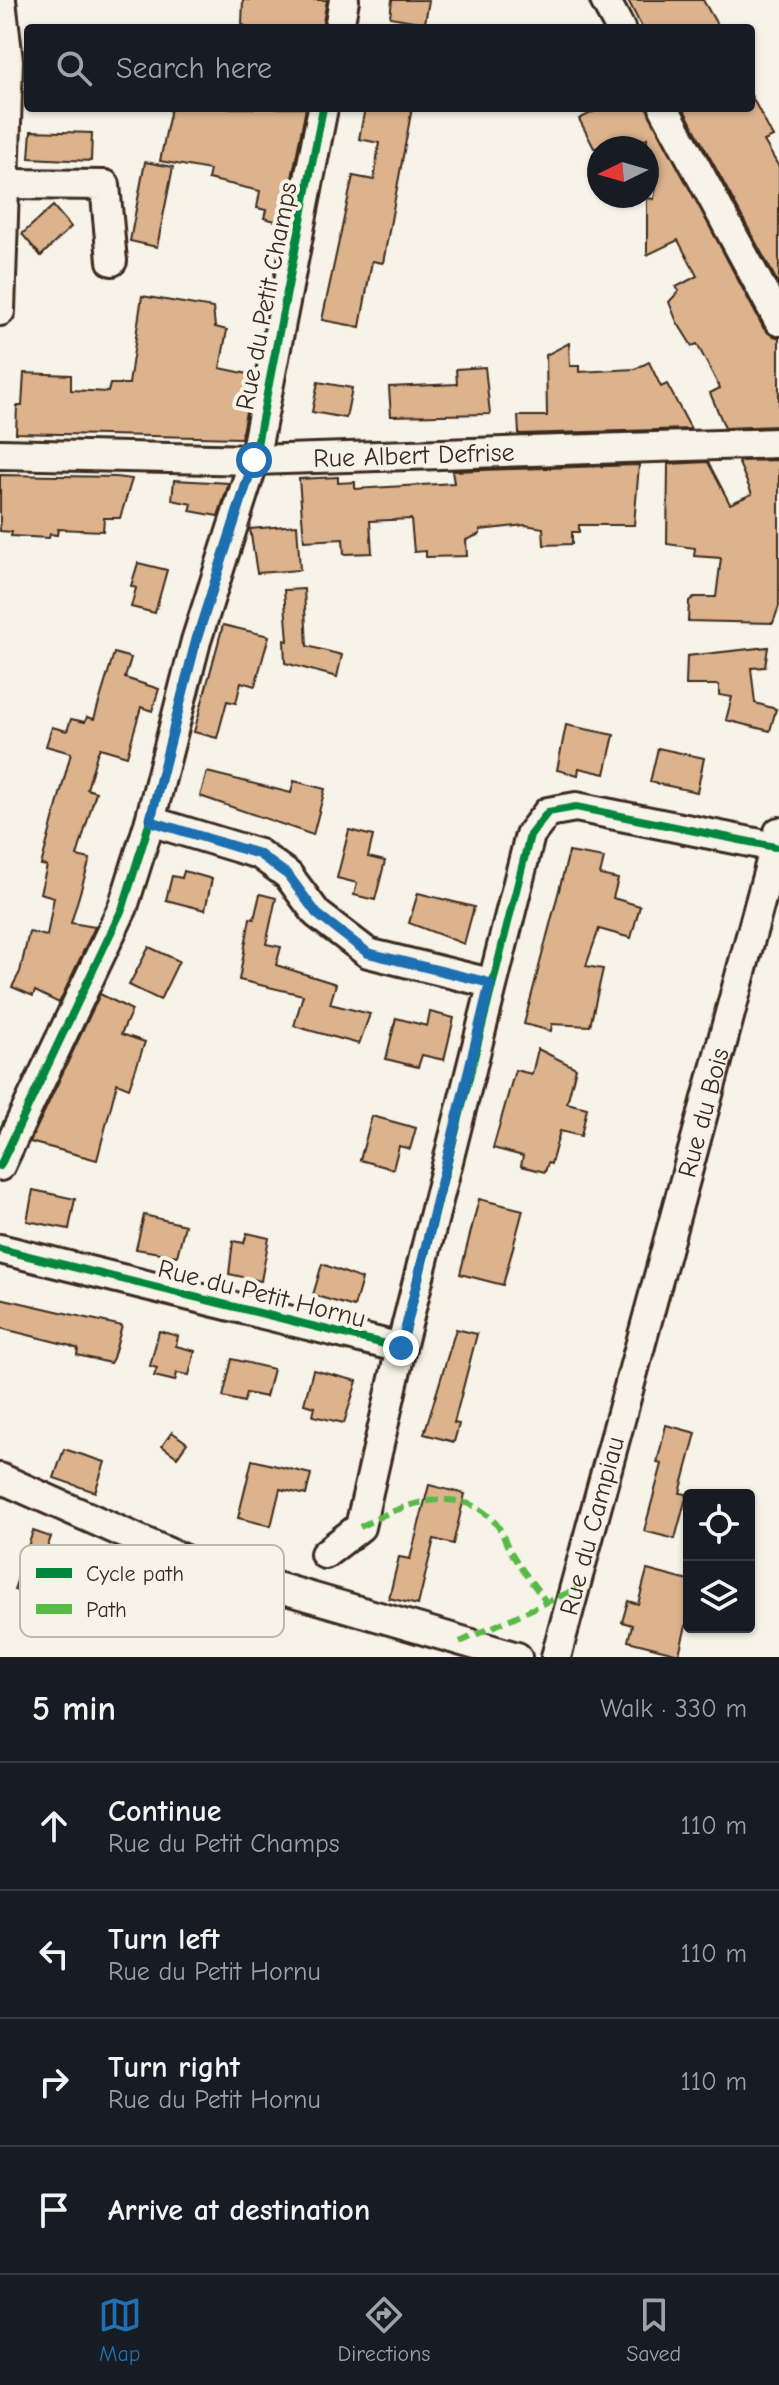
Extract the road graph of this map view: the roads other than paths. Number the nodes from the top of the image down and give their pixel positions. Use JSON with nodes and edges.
{"nodes":[{"id":1,"x":1,"y":0,"type":"edge"},
{"id":2,"x":344,"y":0,"type":"edge"},
{"id":3,"x":605,"y":0,"type":"edge"},
{"id":4,"x":340,"y":24,"type":"edge"},
{"id":5,"x":618,"y":24,"type":"edge"},
{"id":6,"x":322,"y":112,"type":"edge"},
{"id":7,"x":666,"y":112,"type":"edge"},
{"id":8,"x":5,"y":184,"type":"junction"},
{"id":9,"x":112,"y":261,"type":"dead end"},
{"id":10,"x":0,"y":311,"type":"edge"},
{"id":11,"x":779,"y":321,"type":"edge"},
{"id":12,"x":779,"y":443,"type":"edge"},
{"id":13,"x":0,"y":454,"type":"edge"},
{"id":14,"x":254,"y":460,"type":"junction"},
{"id":15,"x":150,"y":821,"type":"junction"},
{"id":16,"x":777,"y":839,"type":"edge"},
{"id":17,"x":490,"y":983,"type":"junction"},
{"id":18,"x":0,"y":1166,"type":"edge"},
{"id":19,"x":0,"y":1249,"type":"edge"},
{"id":20,"x":401,"y":1348,"type":"junction"},
{"id":21,"x":627,"y":1394,"type":"joint"},
{"id":22,"x":0,"y":1478,"type":"edge"},
{"id":23,"x":151,"y":1545,"type":"edge"},
{"id":24,"x":325,"y":1554,"type":"dead end"},
{"id":25,"x":284,"y":1589,"type":"edge"},
{"id":26,"x":517,"y":1657,"type":"edge"},
{"id":27,"x":556,"y":1657,"type":"edge"}],
"edges":[{"from":1,"to":8,"type":"street"},
{"from":2,"to":4,"type":"street"},
{"from":3,"to":5,"type":"street"},
{"from":6,"to":14,"type":"street","name":"Rue du Petit Champs"},
{"from":7,"to":11,"type":"street"},
{"from":8,"to":9,"type":"street"},
{"from":8,"to":10,"type":"street"},
{"from":12,"to":14,"type":"street","name":"Rue Albert Defrise"},
{"from":13,"to":14,"type":"street","name":"Rue Albert Defrise"},
{"from":14,"to":15,"type":"street","name":"Rue du Petit Champs"},
{"from":15,"to":17,"type":"street"},
{"from":15,"to":18,"type":"street","name":"Rue du Petit Champs"},
{"from":16,"to":17,"type":"street"},
{"from":16,"to":21,"type":"street","name":"Rue du Bois"},
{"from":17,"to":20,"type":"street"},
{"from":19,"to":20,"type":"street","name":"Rue du Petit Hornu"},
{"from":20,"to":24,"type":"street"},
{"from":21,"to":27,"type":"street","name":"Rue du Campiau"},
{"from":22,"to":23,"type":"street"},
{"from":25,"to":26,"type":"street"}]}
